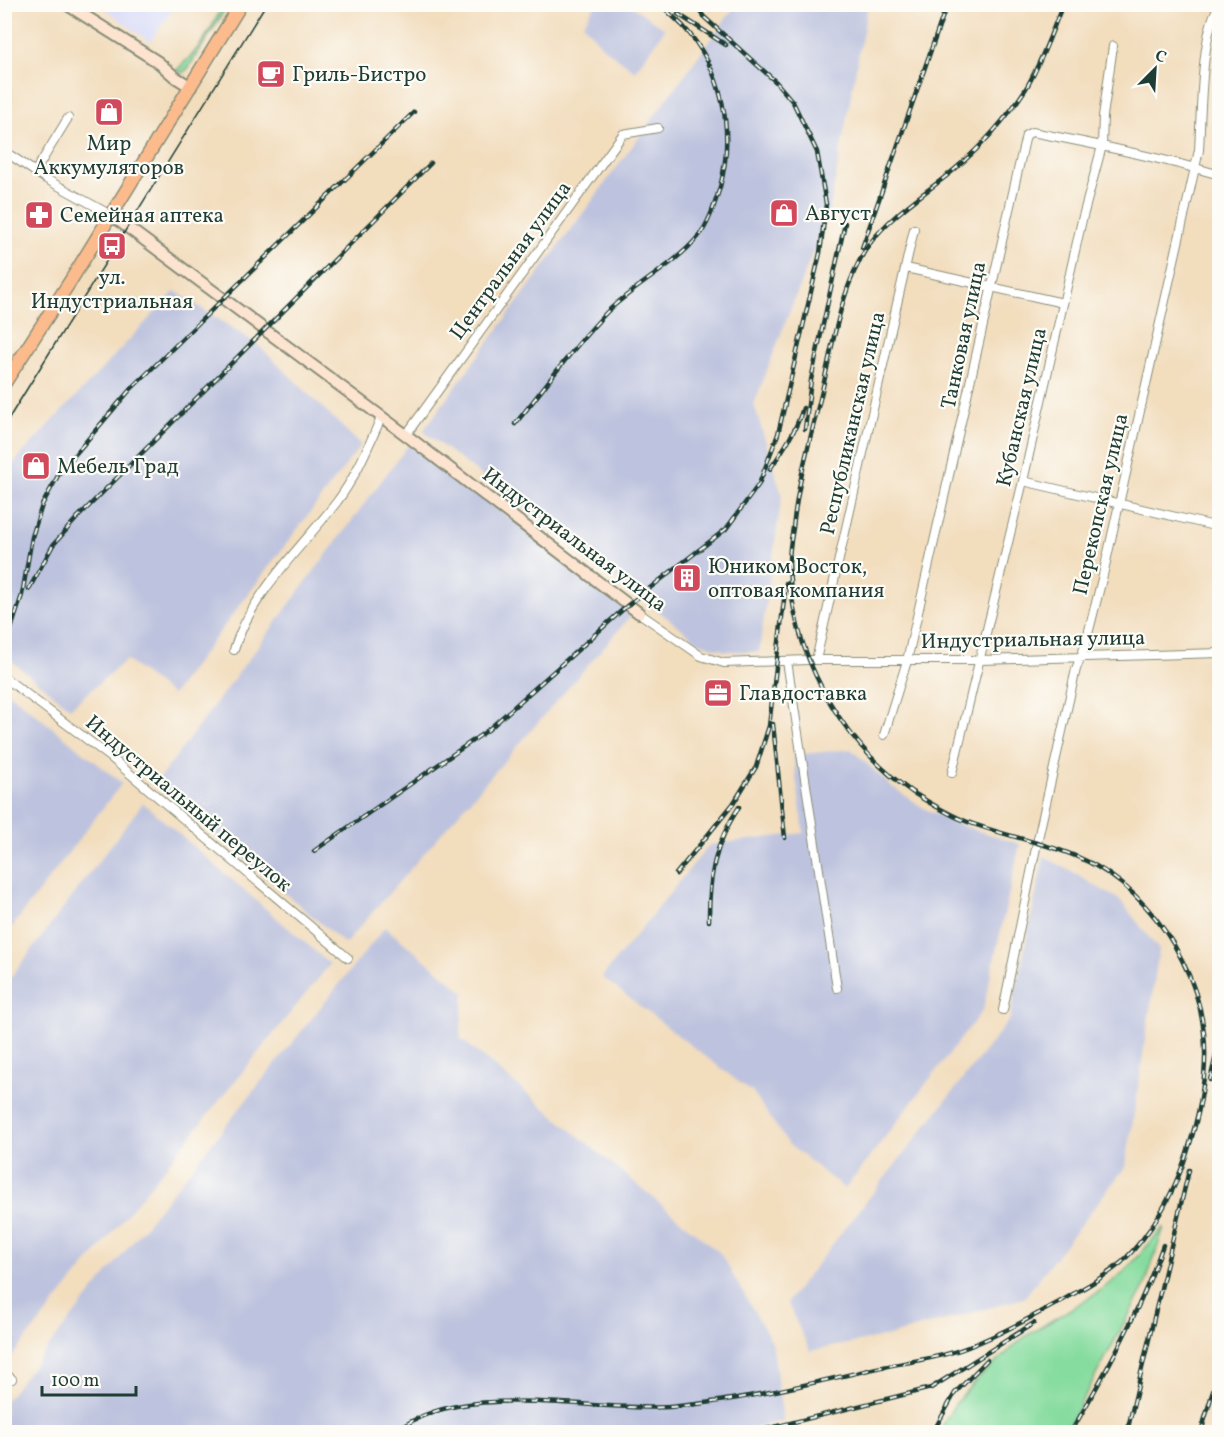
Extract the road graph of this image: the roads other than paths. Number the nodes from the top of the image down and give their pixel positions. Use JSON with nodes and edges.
{"nodes":[{"id":1,"x":66,"y":4,"type":"edge"},
{"id":2,"x":241,"y":4,"type":"edge"},
{"id":3,"x":1220,"y":5,"type":"edge"},
{"id":4,"x":1113,"y":46,"type":"dead end"},
{"id":5,"x":191,"y":87,"type":"junction"},
{"id":6,"x":68,"y":118,"type":"dead end"},
{"id":7,"x":658,"y":128,"type":"dead end"},
{"id":8,"x":1102,"y":146,"type":"junction"},
{"id":9,"x":4,"y":151,"type":"edge"},
{"id":10,"x":1195,"y":167,"type":"junction"},
{"id":11,"x":35,"y":172,"type":"junction"},
{"id":12,"x":1220,"y":175,"type":"edge"},
{"id":13,"x":111,"y":215,"type":"junction"},
{"id":14,"x":914,"y":229,"type":"dead end"},
{"id":15,"x":906,"y":268,"type":"junction"},
{"id":16,"x":992,"y":288,"type":"junction"},
{"id":17,"x":1063,"y":303,"type":"junction"},
{"id":18,"x":4,"y":384,"type":"edge"},
{"id":19,"x":381,"y":418,"type":"junction"},
{"id":20,"x":406,"y":435,"type":"junction"},
{"id":21,"x":1023,"y":481,"type":"junction"},
{"id":22,"x":1119,"y":504,"type":"junction"},
{"id":23,"x":1220,"y":524,"type":"edge"},
{"id":24,"x":639,"y":613,"type":"joint"},
{"id":25,"x":234,"y":650,"type":"dead end"},
{"id":26,"x":1220,"y":654,"type":"edge"},
{"id":27,"x":1080,"y":658,"type":"junction"},
{"id":28,"x":816,"y":660,"type":"junction"},
{"id":29,"x":980,"y":660,"type":"junction"},
{"id":30,"x":787,"y":661,"type":"junction"},
{"id":31,"x":907,"y":661,"type":"junction"},
{"id":32,"x":4,"y":677,"type":"edge"},
{"id":33,"x":885,"y":735,"type":"dead end"},
{"id":34,"x":952,"y":773,"type":"dead end"},
{"id":35,"x":348,"y":958,"type":"dead end"},
{"id":36,"x":837,"y":988,"type":"dead end"},
{"id":37,"x":1003,"y":1010,"type":"dead end"},
{"id":38,"x":4,"y":1373,"type":"edge"},
{"id":39,"x":12,"y":1379,"type":"dead end"}],
"edges":[{"from":1,"to":5,"type":"street"},
{"from":2,"to":5,"type":"main road"},
{"from":3,"to":10,"type":"street","name":"Перекопская улица"},
{"from":4,"to":8,"type":"street","name":"Кубанская улица"},
{"from":5,"to":13,"type":"main road"},
{"from":6,"to":11,"type":"street"},
{"from":7,"to":20,"type":"street","name":"Центральная улица"},
{"from":8,"to":10,"type":"street","name":"Танковая улица"},
{"from":8,"to":16,"type":"street","name":"Танковая улица"},
{"from":8,"to":17,"type":"street","name":"Кубанская улица"},
{"from":9,"to":11,"type":"street","name":"Индустриальная улица"},
{"from":10,"to":12,"type":"street","name":"Танковая улица"},
{"from":10,"to":22,"type":"street","name":"Перекопская улица"},
{"from":11,"to":13,"type":"street","name":"Индустриальная улица"},
{"from":13,"to":18,"type":"main road"},
{"from":13,"to":19,"type":"street","name":"Индустриальная улица"},
{"from":14,"to":15,"type":"street","name":"Республиканская улица"},
{"from":15,"to":16,"type":"street"},
{"from":15,"to":28,"type":"street","name":"Республиканская улица"},
{"from":16,"to":17,"type":"street"},
{"from":16,"to":31,"type":"street","name":"Танковая улица"},
{"from":17,"to":21,"type":"street","name":"Кубанская улица"},
{"from":19,"to":20,"type":"street","name":"Индустриальная улица"},
{"from":19,"to":25,"type":"street"},
{"from":20,"to":24,"type":"street","name":"Индустриальная улица"},
{"from":21,"to":22,"type":"street"},
{"from":21,"to":29,"type":"street","name":"Кубанская улица"},
{"from":22,"to":23,"type":"street"},
{"from":22,"to":27,"type":"street","name":"Перекопская улица"},
{"from":24,"to":30,"type":"street","name":"Индустриальная улица"},
{"from":26,"to":27,"type":"street","name":"Индустриальная улица"},
{"from":27,"to":29,"type":"street","name":"Индустриальная улица"},
{"from":27,"to":37,"type":"street","name":"Перекопская улица"},
{"from":28,"to":30,"type":"street","name":"Индустриальная улица"},
{"from":28,"to":31,"type":"street","name":"Индустриальная улица"},
{"from":29,"to":31,"type":"street","name":"Индустриальная улица"},
{"from":29,"to":34,"type":"street","name":"Кубанская улица"},
{"from":30,"to":36,"type":"street"},
{"from":31,"to":33,"type":"street","name":"Танковая улица"},
{"from":32,"to":35,"type":"street","name":"Индустриальный переулок"},
{"from":38,"to":39,"type":"street"}]}
